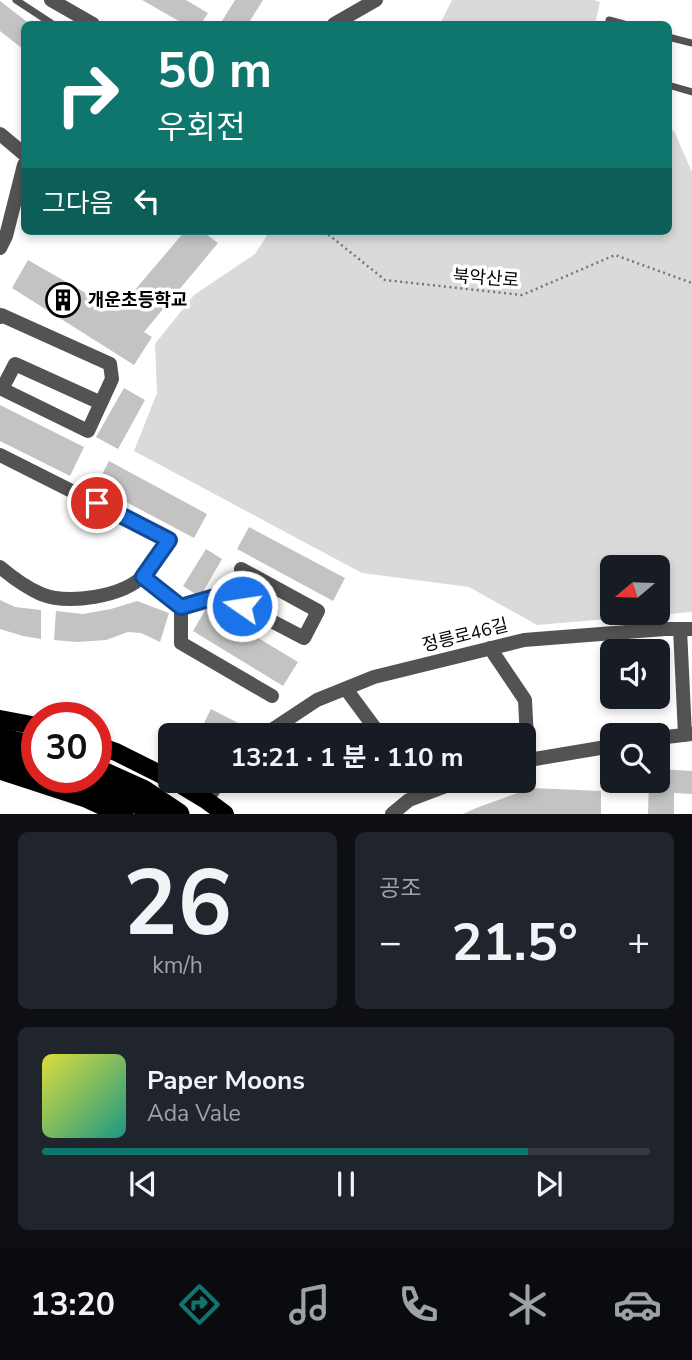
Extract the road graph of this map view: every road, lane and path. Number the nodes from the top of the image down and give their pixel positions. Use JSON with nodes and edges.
{"nodes":[{"id":1,"x":16,"y":0,"type":"edge"},
{"id":2,"x":51,"y":0,"type":"edge"},
{"id":3,"x":376,"y":0,"type":"edge"},
{"id":4,"x":609,"y":20,"type":"dead end"},
{"id":5,"x":48,"y":21,"type":"edge"},
{"id":6,"x":88,"y":21,"type":"edge"},
{"id":7,"x":339,"y":21,"type":"edge"},
{"id":8,"x":613,"y":21,"type":"edge"},
{"id":9,"x":672,"y":38,"type":"edge"},
{"id":10,"x":692,"y":43,"type":"edge"},
{"id":11,"x":672,"y":86,"type":"edge"},
{"id":12,"x":692,"y":92,"type":"edge"},
{"id":13,"x":0,"y":134,"type":"edge"},
{"id":14,"x":21,"y":152,"type":"edge"},
{"id":15,"x":21,"y":177,"type":"edge"},
{"id":16,"x":329,"y":235,"type":"edge"},
{"id":17,"x":0,"y":248,"type":"edge"},
{"id":18,"x":692,"y":283,"type":"edge"},
{"id":19,"x":0,"y":317,"type":"edge"},
{"id":20,"x":101,"y":403,"type":"junction"},
{"id":21,"x":0,"y":455,"type":"edge"},
{"id":22,"x":0,"y":567,"type":"edge"},
{"id":23,"x":241,"y":569,"type":"dead end"},
{"id":24,"x":143,"y":577,"type":"junction"},
{"id":25,"x":181,"y":607,"type":"junction"},
{"id":26,"x":686,"y":629,"type":"edge"},
{"id":27,"x":490,"y":648,"type":"junction"},
{"id":28,"x":346,"y":689,"type":"junction"},
{"id":29,"x":272,"y":696,"type":"dead end"},
{"id":30,"x":0,"y":719,"type":"edge"},
{"id":31,"x":21,"y":723,"type":"edge"},
{"id":32,"x":282,"y":723,"type":"edge"},
{"id":33,"x":371,"y":723,"type":"edge"},
{"id":34,"x":525,"y":723,"type":"edge"},
{"id":35,"x":689,"y":734,"type":"edge"},
{"id":36,"x":670,"y":736,"type":"edge"},
{"id":37,"x":0,"y":738,"type":"edge"},
{"id":38,"x":21,"y":743,"type":"edge"},
{"id":39,"x":600,"y":748,"type":"edge"},
{"id":40,"x":112,"y":751,"type":"edge"},
{"id":41,"x":0,"y":755,"type":"edge"},
{"id":42,"x":536,"y":758,"type":"edge"},
{"id":43,"x":21,"y":761,"type":"edge"},
{"id":44,"x":0,"y":769,"type":"edge"},
{"id":45,"x":158,"y":773,"type":"edge"},
{"id":46,"x":112,"y":776,"type":"edge"},
{"id":47,"x":112,"y":791,"type":"edge"},
{"id":48,"x":194,"y":793,"type":"edge"},
{"id":49,"x":212,"y":793,"type":"edge"},
{"id":50,"x":423,"y":794,"type":"edge"},
{"id":51,"x":206,"y":800,"type":"junction"},
{"id":52,"x":123,"y":814,"type":"edge"},
{"id":53,"x":151,"y":814,"type":"edge"},
{"id":54,"x":179,"y":814,"type":"edge"},
{"id":55,"x":225,"y":814,"type":"edge"},
{"id":56,"x":392,"y":814,"type":"edge"}],
"edges":[{"from":1,"to":5,"type":"lane"},
{"from":2,"to":6,"type":"street"},
{"from":3,"to":7,"type":"street"},
{"from":4,"to":8,"type":"lane"},
{"from":9,"to":10,"type":"lane"},
{"from":11,"to":12,"type":"lane"},
{"from":13,"to":14,"type":"street"},
{"from":15,"to":17,"type":"street"},
{"from":16,"to":18,"type":"path","name":"북악산로"},
{"from":19,"to":20,"type":"street"},
{"from":20,"to":20,"type":"street"},
{"from":21,"to":24,"type":"street"},
{"from":22,"to":24,"type":"street"},
{"from":23,"to":25,"type":"street"},
{"from":24,"to":25,"type":"street"},
{"from":25,"to":29,"type":"street"},
{"from":26,"to":27,"type":"street","name":"정릉로46길"},
{"from":26,"to":35,"type":"street"},
{"from":27,"to":28,"type":"street","name":"정릉로46길"},
{"from":27,"to":34,"type":"street"},
{"from":28,"to":32,"type":"street","name":"정릉로46길"},
{"from":28,"to":33,"type":"street"},
{"from":30,"to":31,"type":"main road"},
{"from":35,"to":36,"type":"street"},
{"from":37,"to":38,"type":"highway"},
{"from":39,"to":42,"type":"street"},
{"from":40,"to":45,"type":"main road"},
{"from":41,"to":43,"type":"main road"},
{"from":44,"to":52,"type":"highway"},
{"from":46,"to":54,"type":"highway"},
{"from":47,"to":53,"type":"main road"},
{"from":48,"to":51,"type":"main road"},
{"from":49,"to":51,"type":"street"},
{"from":50,"to":56,"type":"street"},
{"from":51,"to":55,"type":"main road"}]}
